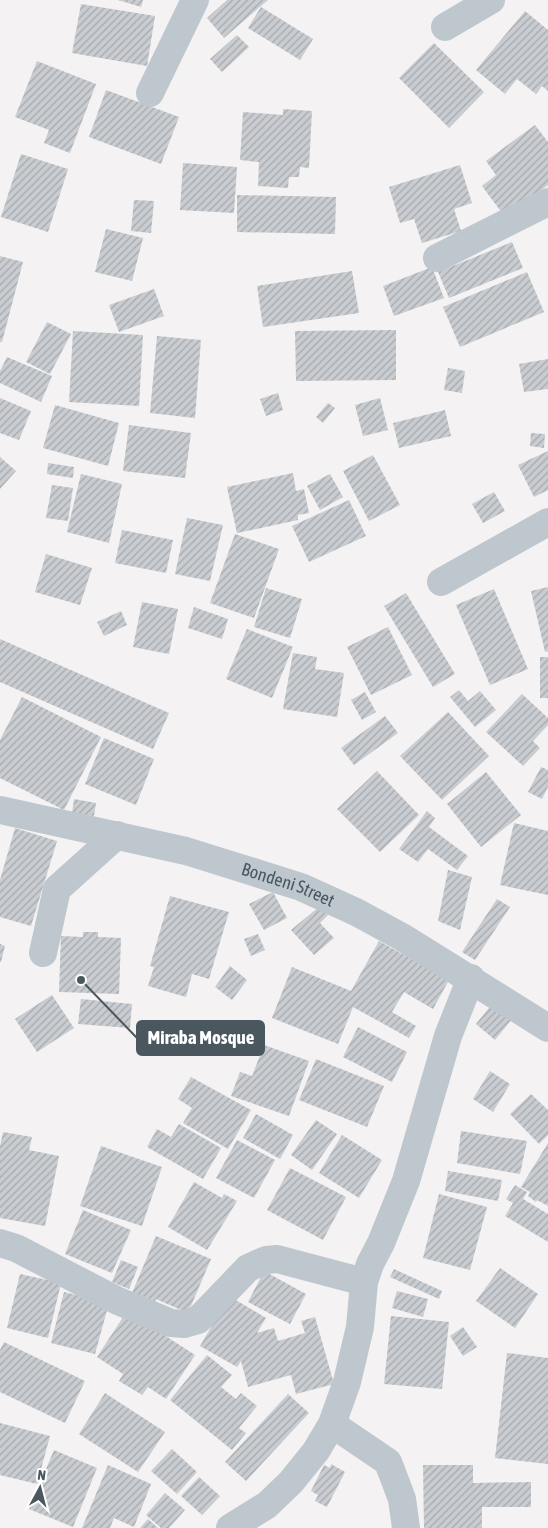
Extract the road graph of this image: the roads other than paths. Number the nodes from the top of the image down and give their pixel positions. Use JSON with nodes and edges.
{"nodes":[{"id":1,"x":195,"y":0,"type":"edge"},
{"id":2,"x":491,"y":0,"type":"edge"},
{"id":3,"x":445,"y":27,"type":"dead end"},
{"id":4,"x":150,"y":93,"type":"dead end"},
{"id":5,"x":548,"y":202,"type":"edge"},
{"id":6,"x":437,"y":258,"type":"dead end"},
{"id":7,"x":548,"y":522,"type":"edge"},
{"id":8,"x":441,"y":582,"type":"dead end"},
{"id":9,"x":0,"y":810,"type":"edge"},
{"id":10,"x":117,"y":835,"type":"junction"},
{"id":11,"x":43,"y":953,"type":"dead end"},
{"id":12,"x":471,"y":978,"type":"junction"},
{"id":13,"x":548,"y":1028,"type":"edge"},
{"id":14,"x":0,"y":1243,"type":"edge"},
{"id":15,"x":364,"y":1282,"type":"junction"},
{"id":16,"x":332,"y":1424,"type":"junction"},
{"id":17,"x":230,"y":1528,"type":"edge"},
{"id":18,"x":406,"y":1528,"type":"edge"}],
"edges":[{"from":1,"to":4,"type":"street"},
{"from":2,"to":3,"type":"street"},
{"from":5,"to":6,"type":"street"},
{"from":7,"to":8,"type":"street"},
{"from":9,"to":10,"type":"street","name":"Bondeni Street"},
{"from":10,"to":11,"type":"street"},
{"from":10,"to":12,"type":"street","name":"Bondeni Street"},
{"from":12,"to":13,"type":"street","name":"Bondeni Street"},
{"from":12,"to":15,"type":"street"},
{"from":14,"to":15,"type":"street"},
{"from":15,"to":16,"type":"street"},
{"from":16,"to":17,"type":"street"},
{"from":16,"to":18,"type":"street"}]}
